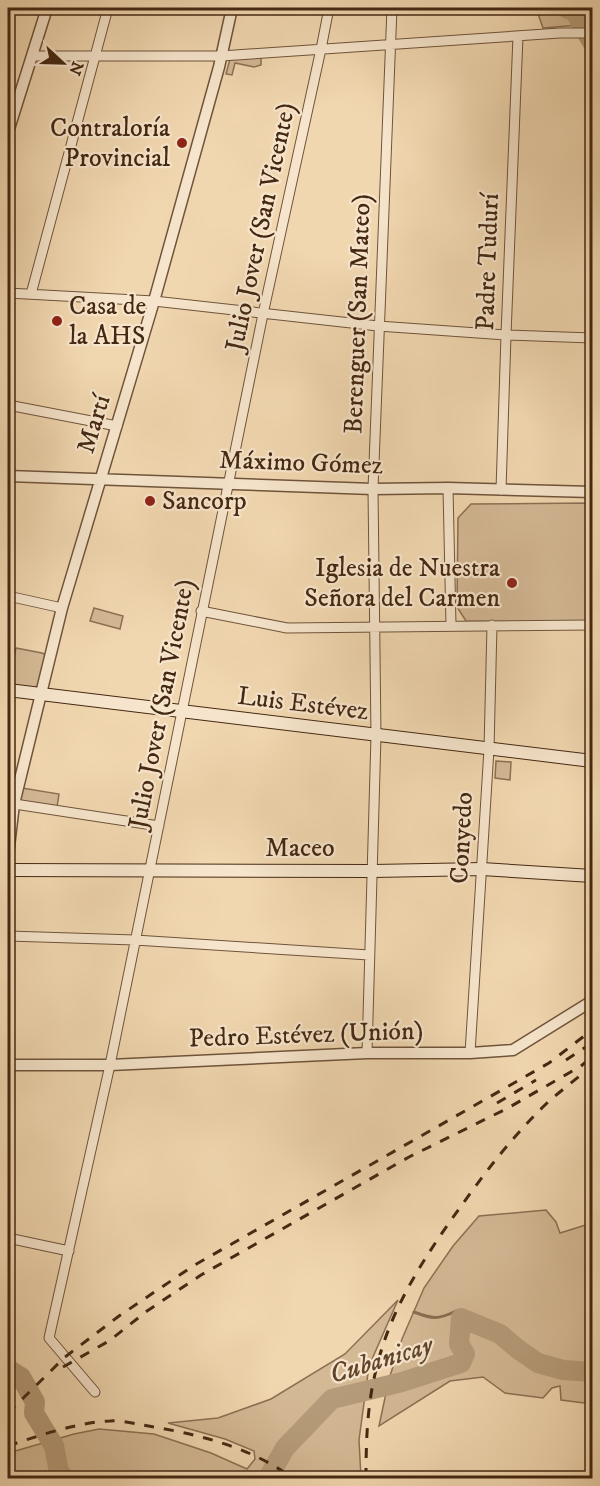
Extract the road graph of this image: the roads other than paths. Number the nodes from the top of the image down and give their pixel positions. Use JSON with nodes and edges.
{"nodes":[{"id":1,"x":47,"y":8,"type":"edge"},
{"id":2,"x":108,"y":8,"type":"edge"},
{"id":3,"x":232,"y":8,"type":"edge"},
{"id":4,"x":328,"y":8,"type":"edge"},
{"id":5,"x":392,"y":8,"type":"edge"},
{"id":6,"x":592,"y":33,"type":"edge"},
{"id":7,"x":518,"y":36,"type":"junction"},
{"id":8,"x":390,"y":44,"type":"junction"},
{"id":9,"x":321,"y":49,"type":"junction"},
{"id":10,"x":32,"y":56,"type":"junction"},
{"id":11,"x":221,"y":56,"type":"junction"},
{"id":12,"x":95,"y":57,"type":"junction"},
{"id":13,"x":8,"y":132,"type":"edge"},
{"id":14,"x":8,"y":292,"type":"edge"},
{"id":15,"x":31,"y":294,"type":"junction"},
{"id":16,"x":154,"y":301,"type":"junction"},
{"id":17,"x":263,"y":314,"type":"junction"},
{"id":18,"x":378,"y":326,"type":"junction"},
{"id":19,"x":506,"y":335,"type":"junction"},
{"id":20,"x":592,"y":338,"type":"edge"},
{"id":21,"x":8,"y":405,"type":"edge"},
{"id":22,"x":117,"y":426,"type":"junction"},
{"id":23,"x":8,"y":476,"type":"edge"},
{"id":24,"x":100,"y":478,"type":"junction"},
{"id":25,"x":228,"y":483,"type":"junction"},
{"id":26,"x":448,"y":488,"type":"junction"},
{"id":27,"x":373,"y":489,"type":"junction"},
{"id":28,"x":501,"y":490,"type":"junction"},
{"id":29,"x":592,"y":492,"type":"edge"},
{"id":30,"x":8,"y":596,"type":"edge"},
{"id":31,"x":62,"y":608,"type":"junction"},
{"id":32,"x":201,"y":611,"type":"junction"},
{"id":33,"x":451,"y":625,"type":"junction"},
{"id":34,"x":492,"y":625,"type":"junction"},
{"id":35,"x":592,"y":625,"type":"edge"},
{"id":36,"x":374,"y":626,"type":"junction"},
{"id":37,"x":8,"y":690,"type":"edge"},
{"id":38,"x":39,"y":695,"type":"junction"},
{"id":39,"x":182,"y":712,"type":"junction"},
{"id":40,"x":376,"y":736,"type":"junction"},
{"id":41,"x":489,"y":749,"type":"junction"},
{"id":42,"x":592,"y":761,"type":"edge"},
{"id":43,"x":11,"y":804,"type":"edge"},
{"id":44,"x":159,"y":826,"type":"junction"},
{"id":45,"x":8,"y":855,"type":"edge"},
{"id":46,"x":482,"y":869,"type":"junction"},
{"id":47,"x":8,"y":870,"type":"edge"},
{"id":48,"x":150,"y":870,"type":"junction"},
{"id":49,"x":372,"y":871,"type":"junction"},
{"id":50,"x":592,"y":876,"type":"edge"},
{"id":51,"x":8,"y":936,"type":"edge"},
{"id":52,"x":135,"y":940,"type":"junction"},
{"id":53,"x":369,"y":956,"type":"junction"},
{"id":54,"x":592,"y":1001,"type":"edge"},
{"id":55,"x":367,"y":1053,"type":"junction"},
{"id":56,"x":470,"y":1053,"type":"junction"},
{"id":57,"x":8,"y":1065,"type":"edge"},
{"id":58,"x":110,"y":1065,"type":"junction"},
{"id":59,"x":8,"y":1238,"type":"edge"},
{"id":60,"x":69,"y":1251,"type":"junction"},
{"id":61,"x":95,"y":1392,"type":"dead end"}],
"edges":[{"from":1,"to":10,"type":"street"},
{"from":2,"to":12,"type":"street"},
{"from":3,"to":11,"type":"street","name":"Martí"},
{"from":4,"to":9,"type":"street","name":"Julio Jover (San Vicente)"},
{"from":5,"to":8,"type":"street","name":"Berenguer (San Mateo)"},
{"from":6,"to":7,"type":"street"},
{"from":7,"to":8,"type":"street"},
{"from":7,"to":19,"type":"street","name":"Padre Tudurí"},
{"from":8,"to":9,"type":"street"},
{"from":8,"to":18,"type":"street","name":"Berenguer (San Mateo)"},
{"from":9,"to":11,"type":"street"},
{"from":9,"to":17,"type":"street","name":"Julio Jover (San Vicente)"},
{"from":10,"to":12,"type":"street"},
{"from":10,"to":13,"type":"street"},
{"from":11,"to":12,"type":"street"},
{"from":11,"to":16,"type":"street","name":"Martí"},
{"from":12,"to":15,"type":"street"},
{"from":14,"to":15,"type":"street"},
{"from":15,"to":16,"type":"street"},
{"from":16,"to":17,"type":"street"},
{"from":16,"to":22,"type":"street","name":"Martí"},
{"from":17,"to":18,"type":"street"},
{"from":17,"to":25,"type":"street","name":"Julio Jover (San Vicente)"},
{"from":18,"to":19,"type":"street"},
{"from":18,"to":27,"type":"street","name":"Berenguer (San Mateo)"},
{"from":19,"to":20,"type":"street"},
{"from":19,"to":28,"type":"street","name":"Padre Tudurí"},
{"from":21,"to":22,"type":"street"},
{"from":22,"to":24,"type":"street","name":"Martí"},
{"from":23,"to":24,"type":"street","name":"Máximo Gómez"},
{"from":24,"to":25,"type":"street","name":"Máximo Gómez"},
{"from":24,"to":31,"type":"street","name":"Martí"},
{"from":25,"to":27,"type":"street","name":"Máximo Gómez"},
{"from":25,"to":32,"type":"street","name":"Julio Jover (San Vicente)"},
{"from":26,"to":27,"type":"street","name":"Máximo Gómez"},
{"from":26,"to":28,"type":"street","name":"Máximo Gómez"},
{"from":26,"to":33,"type":"street"},
{"from":27,"to":36,"type":"street","name":"Berenguer (San Mateo)"},
{"from":28,"to":29,"type":"street","name":"Máximo Gómez"},
{"from":30,"to":31,"type":"street"},
{"from":31,"to":38,"type":"street","name":"Martí"},
{"from":32,"to":36,"type":"street"},
{"from":32,"to":39,"type":"street","name":"Julio Jover (San Vicente)"},
{"from":33,"to":34,"type":"street"},
{"from":33,"to":36,"type":"street"},
{"from":34,"to":35,"type":"street"},
{"from":34,"to":41,"type":"street","name":"Conyedo"},
{"from":36,"to":40,"type":"street","name":"Berenguer (San Mateo)"},
{"from":37,"to":38,"type":"main road","name":"Luis Estévez"},
{"from":38,"to":39,"type":"main road","name":"Luis Estévez"},
{"from":38,"to":43,"type":"street","name":"Martí"},
{"from":39,"to":40,"type":"main road","name":"Luis Estévez"},
{"from":39,"to":44,"type":"street","name":"Julio Jover (San Vicente)"},
{"from":40,"to":41,"type":"main road","name":"Luis Estévez"},
{"from":40,"to":49,"type":"street","name":"Berenguer (San Mateo)"},
{"from":41,"to":42,"type":"main road","name":"Luis Estévez"},
{"from":41,"to":46,"type":"street","name":"Conyedo"},
{"from":43,"to":44,"type":"street"},
{"from":43,"to":45,"type":"street","name":"Martí"},
{"from":44,"to":48,"type":"street","name":"Julio Jover (San Vicente)"},
{"from":46,"to":49,"type":"main road","name":"Maceo"},
{"from":46,"to":50,"type":"main road","name":"Maceo"},
{"from":46,"to":56,"type":"street","name":"Conyedo"},
{"from":47,"to":48,"type":"main road","name":"Maceo"},
{"from":48,"to":49,"type":"main road","name":"Maceo"},
{"from":48,"to":52,"type":"street","name":"Julio Jover (San Vicente)"},
{"from":49,"to":53,"type":"street","name":"Berenguer (San Mateo)"},
{"from":51,"to":52,"type":"street"},
{"from":52,"to":53,"type":"street"},
{"from":52,"to":58,"type":"street","name":"Julio Jover (San Vicente)"},
{"from":53,"to":55,"type":"street","name":"Berenguer (San Mateo)"},
{"from":54,"to":56,"type":"street","name":"Pedro Estévez (Unión)"},
{"from":55,"to":56,"type":"street","name":"Pedro Estévez (Unión)"},
{"from":55,"to":58,"type":"street","name":"Pedro Estévez (Unión)"},
{"from":57,"to":58,"type":"street","name":"Pedro Estévez (Unión)"},
{"from":58,"to":60,"type":"street","name":"Julio Jover (San Vicente)"},
{"from":59,"to":60,"type":"street"},
{"from":60,"to":61,"type":"street","name":"Julio Jover (San Vicente)"}]}
